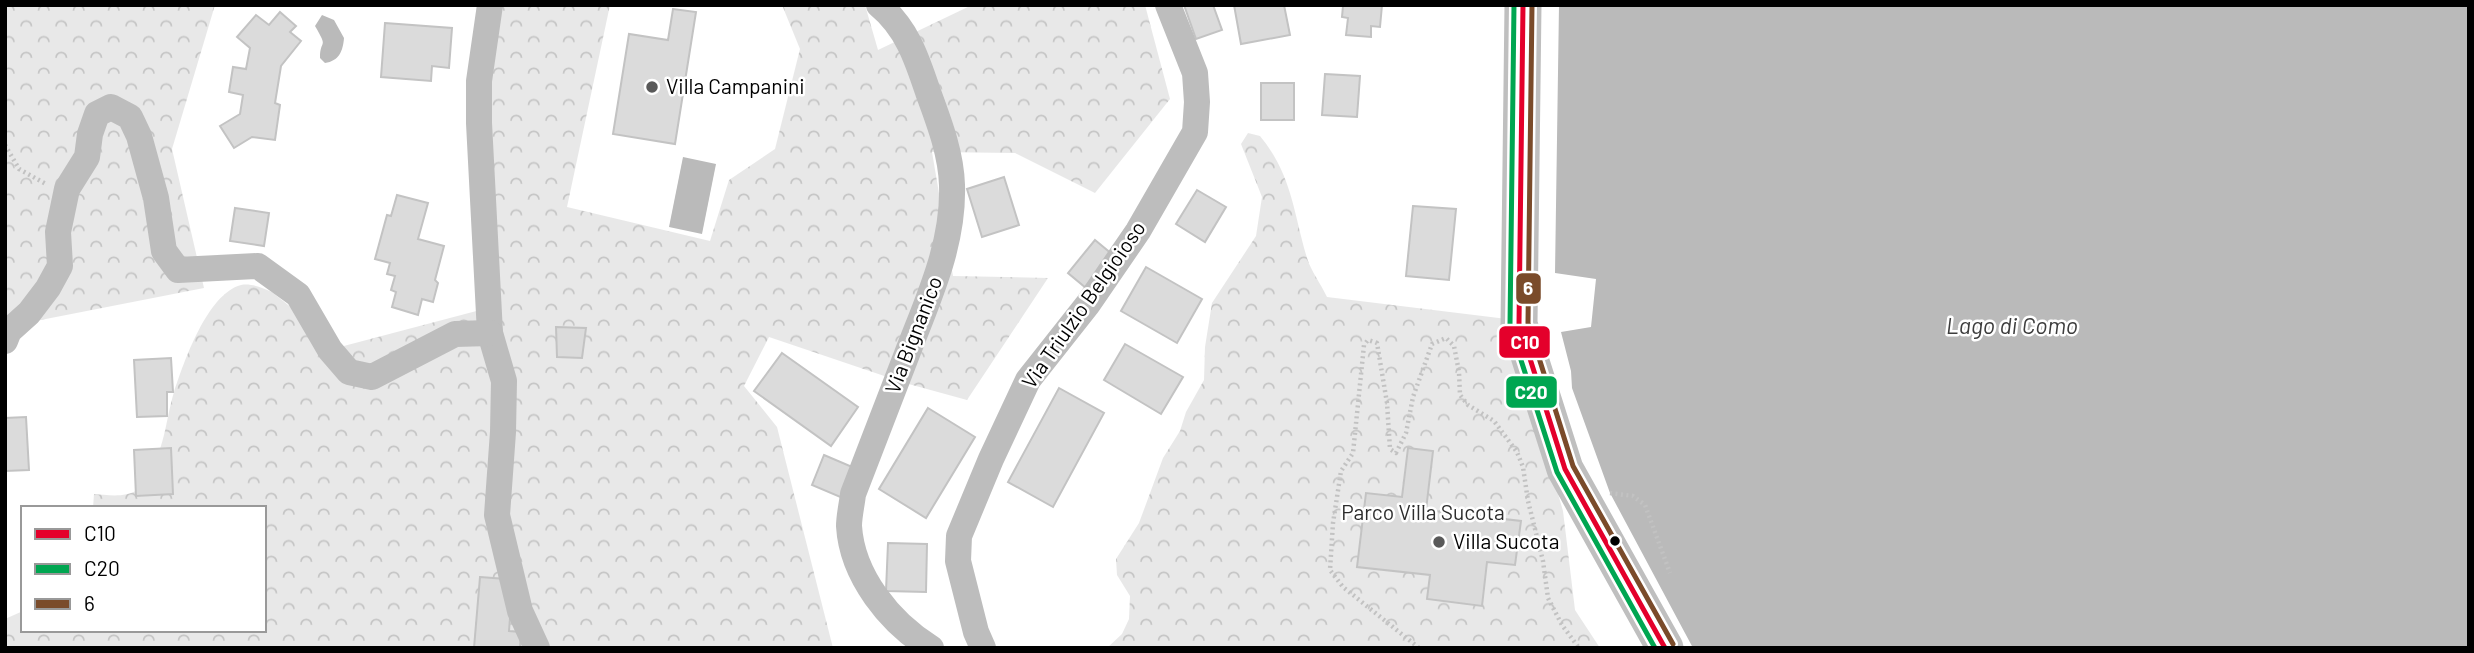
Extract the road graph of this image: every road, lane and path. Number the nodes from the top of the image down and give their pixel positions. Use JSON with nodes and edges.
{"nodes":[{"id":1,"x":490,"y":5,"type":"edge"},
{"id":2,"x":879,"y":5,"type":"edge"},
{"id":3,"x":1168,"y":5,"type":"edge"},
{"id":4,"x":1523,"y":5,"type":"edge"},
{"id":5,"x":5,"y":145,"type":"edge"},
{"id":6,"x":67,"y":189,"type":"junction"},
{"id":7,"x":490,"y":334,"type":"junction"},
{"id":8,"x":5,"y":341,"type":"edge"},
{"id":9,"x":1609,"y":492,"type":"dead end"},
{"id":10,"x":1670,"y":573,"type":"dead end"},
{"id":11,"x":537,"y":648,"type":"edge"},
{"id":12,"x":932,"y":648,"type":"edge"},
{"id":13,"x":983,"y":648,"type":"edge"},
{"id":14,"x":1419,"y":648,"type":"edge"},
{"id":15,"x":1579,"y":648,"type":"edge"},
{"id":16,"x":1665,"y":648,"type":"edge"}],
"edges":[{"from":1,"to":7,"type":"street"},
{"from":2,"to":12,"type":"street","name":"Via Bignanico"},
{"from":3,"to":13,"type":"street","name":"Via Triulzio Belgioioso"},
{"from":4,"to":16,"type":"main road"},
{"from":5,"to":6,"type":"path"},
{"from":6,"to":7,"type":"street"},
{"from":6,"to":8,"type":"street"},
{"from":7,"to":11,"type":"street"},
{"from":9,"to":10,"type":"path"},
{"from":14,"to":15,"type":"path"}]}
